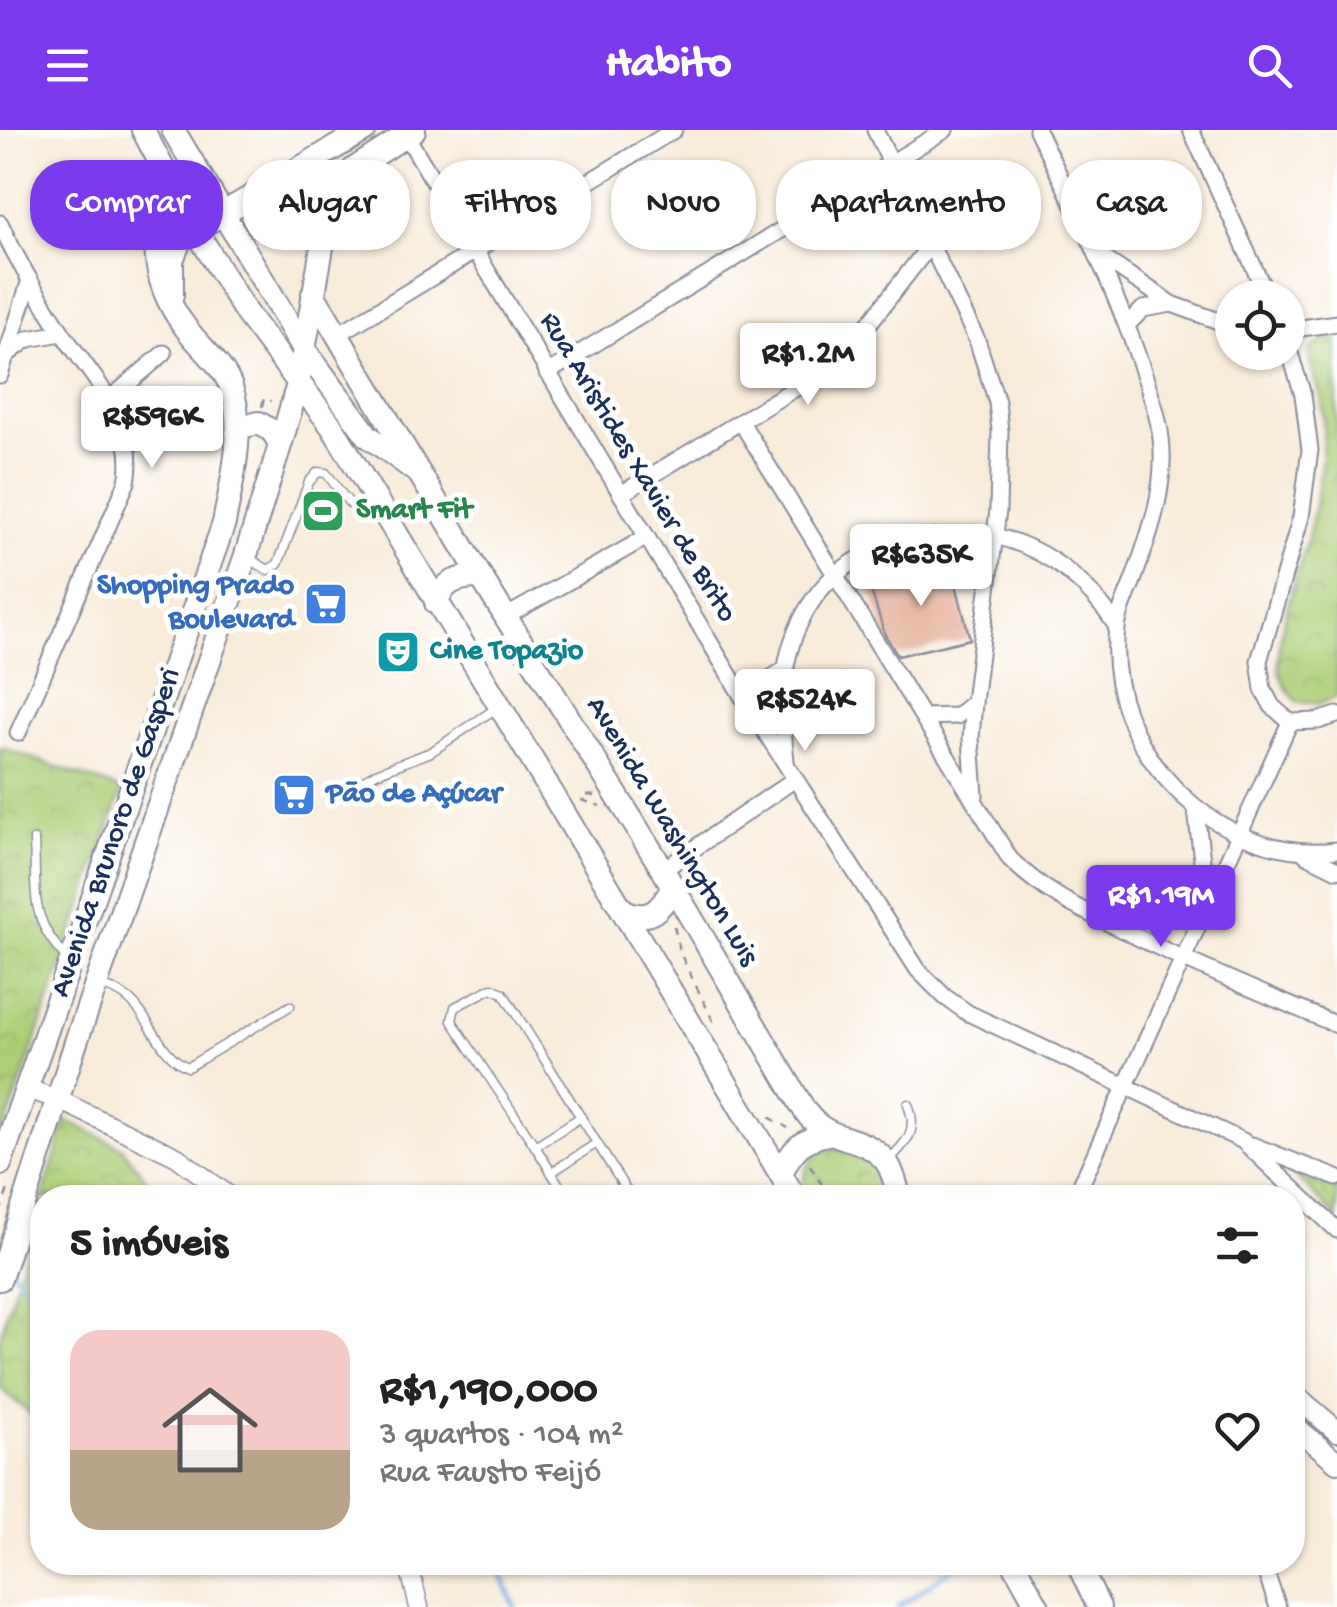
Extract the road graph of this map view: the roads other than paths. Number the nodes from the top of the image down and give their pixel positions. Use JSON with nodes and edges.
{"nodes":[{"id":1,"x":143,"y":130,"type":"edge"},
{"id":2,"x":173,"y":130,"type":"edge"},
{"id":3,"x":674,"y":130,"type":"edge"},
{"id":4,"x":875,"y":130,"type":"edge"},
{"id":5,"x":945,"y":130,"type":"edge"},
{"id":6,"x":1036,"y":130,"type":"edge"},
{"id":7,"x":1191,"y":130,"type":"edge"},
{"id":8,"x":410,"y":132,"type":"edge"},
{"id":9,"x":353,"y":133,"type":"edge"},
{"id":10,"x":160,"y":160,"type":"edge"},
{"id":11,"x":192,"y":160,"type":"edge"},
{"id":12,"x":316,"y":160,"type":"edge"},
{"id":13,"x":368,"y":160,"type":"edge"},
{"id":14,"x":889,"y":160,"type":"edge"},
{"id":15,"x":895,"y":160,"type":"edge"},
{"id":16,"x":243,"y":200,"type":"edge"},
{"id":17,"x":223,"y":210,"type":"joint"},
{"id":18,"x":0,"y":223,"type":"edge"},
{"id":19,"x":776,"y":233,"type":"edge"},
{"id":20,"x":156,"y":250,"type":"edge"},
{"id":21,"x":176,"y":250,"type":"edge"},
{"id":22,"x":209,"y":250,"type":"edge"},
{"id":23,"x":322,"y":250,"type":"edge"},
{"id":24,"x":926,"y":250,"type":"edge"},
{"id":25,"x":932,"y":250,"type":"edge"},
{"id":26,"x":476,"y":252,"type":"junction"},
{"id":27,"x":212,"y":255,"type":"junction"},
{"id":28,"x":1098,"y":255,"type":"junction"},
{"id":29,"x":30,"y":280,"type":"junction"},
{"id":30,"x":1260,"y":280,"type":"edge"},
{"id":31,"x":314,"y":294,"type":"junction"},
{"id":32,"x":1172,"y":304,"type":"junction"},
{"id":33,"x":174,"y":308,"type":"junction"},
{"id":34,"x":1215,"y":320,"type":"edge"},
{"id":35,"x":289,"y":322,"type":"junction"},
{"id":36,"x":1337,"y":323,"type":"edge"},
{"id":37,"x":1127,"y":325,"type":"junction"},
{"id":38,"x":1305,"y":328,"type":"edge"},
{"id":39,"x":62,"y":332,"type":"junction"},
{"id":40,"x":337,"y":335,"type":"junction"},
{"id":41,"x":304,"y":349,"type":"junction"},
{"id":42,"x":164,"y":353,"type":"dead end"},
{"id":43,"x":6,"y":356,"type":"junction"},
{"id":44,"x":1294,"y":370,"type":"edge"},
{"id":45,"x":548,"y":373,"type":"junction"},
{"id":46,"x":0,"y":375,"type":"edge"},
{"id":47,"x":298,"y":384,"type":"junction"},
{"id":48,"x":110,"y":399,"type":"junction"},
{"id":49,"x":740,"y":422,"type":"junction"},
{"id":50,"x":332,"y":428,"type":"junction"},
{"id":51,"x":237,"y":433,"type":"junction"},
{"id":52,"x":281,"y":441,"type":"junction"},
{"id":53,"x":419,"y":473,"type":"junction"},
{"id":54,"x":621,"y":494,"type":"junction"},
{"id":55,"x":380,"y":508,"type":"junction"},
{"id":56,"x":996,"y":536,"type":"junction"},
{"id":57,"x":647,"y":538,"type":"junction"},
{"id":58,"x":246,"y":555,"type":"junction"},
{"id":59,"x":835,"y":574,"type":"junction"},
{"id":60,"x":481,"y":577,"type":"junction"},
{"id":61,"x":436,"y":603,"type":"junction"},
{"id":62,"x":507,"y":616,"type":"junction"},
{"id":63,"x":1117,"y":627,"type":"junction"},
{"id":64,"x":784,"y":670,"type":"junction"},
{"id":65,"x":742,"y":696,"type":"junction"},
{"id":66,"x":974,"y":702,"type":"junction"},
{"id":67,"x":498,"y":707,"type":"junction"},
{"id":68,"x":1337,"y":714,"type":"edge"},
{"id":69,"x":924,"y":718,"type":"junction"},
{"id":70,"x":1290,"y":722,"type":"junction"},
{"id":71,"x":18,"y":732,"type":"dead end"},
{"id":72,"x":791,"y":772,"type":"junction"},
{"id":73,"x":348,"y":790,"type":"dead end"},
{"id":74,"x":975,"y":800,"type":"junction"},
{"id":75,"x":1196,"y":810,"type":"junction"},
{"id":76,"x":1240,"y":834,"type":"junction"},
{"id":77,"x":34,"y":840,"type":"dead end"},
{"id":78,"x":1337,"y":850,"type":"edge"},
{"id":79,"x":1300,"y":852,"type":"junction"},
{"id":80,"x":1337,"y":870,"type":"edge"},
{"id":81,"x":667,"y":887,"type":"junction"},
{"id":82,"x":1207,"y":904,"type":"junction"},
{"id":83,"x":625,"y":912,"type":"junction"},
{"id":84,"x":1181,"y":959,"type":"junction"},
{"id":85,"x":72,"y":963,"type":"junction"},
{"id":86,"x":96,"y":983,"type":"junction"},
{"id":87,"x":290,"y":1006,"type":"dead end"},
{"id":88,"x":1337,"y":1025,"type":"edge"},
{"id":89,"x":1126,"y":1086,"type":"junction"},
{"id":90,"x":28,"y":1088,"type":"junction"},
{"id":91,"x":59,"y":1100,"type":"junction"},
{"id":92,"x":908,"y":1104,"type":"dead end"},
{"id":93,"x":581,"y":1116,"type":"junction"},
{"id":94,"x":828,"y":1134,"type":"junction"},
{"id":95,"x":1243,"y":1141,"type":"junction"},
{"id":96,"x":598,"y":1143,"type":"junction"},
{"id":97,"x":535,"y":1146,"type":"junction"},
{"id":98,"x":887,"y":1162,"type":"junction"},
{"id":99,"x":0,"y":1164,"type":"edge"},
{"id":100,"x":552,"y":1172,"type":"junction"},
{"id":101,"x":781,"y":1174,"type":"junction"},
{"id":102,"x":1337,"y":1178,"type":"edge"},
{"id":103,"x":31,"y":1185,"type":"edge"},
{"id":104,"x":215,"y":1185,"type":"edge"},
{"id":105,"x":560,"y":1185,"type":"edge"},
{"id":106,"x":624,"y":1185,"type":"edge"},
{"id":107,"x":787,"y":1185,"type":"edge"},
{"id":108,"x":895,"y":1185,"type":"edge"},
{"id":109,"x":1081,"y":1185,"type":"edge"},
{"id":110,"x":1289,"y":1185,"type":"edge"},
{"id":111,"x":30,"y":1188,"type":"edge"},
{"id":112,"x":1305,"y":1200,"type":"edge"},
{"id":113,"x":1337,"y":1230,"type":"edge"},
{"id":114,"x":0,"y":1279,"type":"edge"},
{"id":115,"x":1305,"y":1404,"type":"edge"},
{"id":116,"x":1337,"y":1431,"type":"edge"},
{"id":117,"x":1305,"y":1435,"type":"edge"},
{"id":118,"x":1337,"y":1462,"type":"edge"},
{"id":119,"x":411,"y":1575,"type":"edge"},
{"id":120,"x":1020,"y":1575,"type":"edge"},
{"id":121,"x":1084,"y":1575,"type":"edge"},
{"id":122,"x":1267,"y":1575,"type":"edge"},
{"id":123,"x":419,"y":1607,"type":"edge"},
{"id":124,"x":1038,"y":1607,"type":"edge"},
{"id":125,"x":1099,"y":1607,"type":"edge"},
{"id":126,"x":1278,"y":1607,"type":"edge"}],
"edges":[{"from":1,"to":10,"type":"main road"},
{"from":2,"to":11,"type":"main road","name":"Avenida Washington Luis"},
{"from":3,"to":26,"type":"street"},
{"from":4,"to":14,"type":"street"},
{"from":5,"to":15,"type":"street"},
{"from":6,"to":28,"type":"street"},
{"from":7,"to":30,"type":"street"},
{"from":8,"to":13,"type":"main road"},
{"from":8,"to":26,"type":"street","name":"Rua Aristides Xavier de Brito"},
{"from":9,"to":12,"type":"main road"},
{"from":16,"to":17,"type":"main road"},
{"from":17,"to":35,"type":"main road","name":"Avenida Washington Luis"},
{"from":18,"to":29,"type":"street"},
{"from":19,"to":45,"type":"street"},
{"from":20,"to":33,"type":"main road","name":"Avenida Brunoro de Gasperi"},
{"from":21,"to":33,"type":"main road"},
{"from":22,"to":27,"type":"main road"},
{"from":23,"to":31,"type":"main road","name":"Avenida Brunoro de Gasperi"},
{"from":24,"to":49,"type":"street"},
{"from":25,"to":56,"type":"street"},
{"from":26,"to":40,"type":"street"},
{"from":26,"to":45,"type":"street","name":"Rua Aristides Xavier de Brito"},
{"from":27,"to":35,"type":"main road"},
{"from":27,"to":47,"type":"main road"},
{"from":28,"to":32,"type":"street"},
{"from":28,"to":37,"type":"street"},
{"from":29,"to":39,"type":"street"},
{"from":29,"to":43,"type":"street"},
{"from":31,"to":40,"type":"main road"},
{"from":31,"to":41,"type":"main road","name":"Avenida Brunoro de Gasperi"},
{"from":32,"to":34,"type":"street"},
{"from":32,"to":37,"type":"street"},
{"from":33,"to":51,"type":"main road","name":"Avenida Brunoro de Gasperi"},
{"from":35,"to":41,"type":"main road","name":"Avenida Washington Luis"},
{"from":36,"to":38,"type":"street"},
{"from":37,"to":63,"type":"street"},
{"from":39,"to":43,"type":"street"},
{"from":39,"to":48,"type":"street"},
{"from":40,"to":53,"type":"main road"},
{"from":41,"to":47,"type":"main road","name":"Avenida Brunoro de Gasperi"},
{"from":41,"to":53,"type":"main road","name":"Avenida Washington Luis"},
{"from":42,"to":48,"type":"street"},
{"from":43,"to":46,"type":"street"},
{"from":44,"to":70,"type":"street"},
{"from":45,"to":54,"type":"street","name":"Rua Aristides Xavier de Brito"},
{"from":47,"to":50,"type":"main road"},
{"from":47,"to":52,"type":"main road","name":"Avenida Brunoro de Gasperi"},
{"from":48,"to":71,"type":"street"},
{"from":49,"to":54,"type":"street"},
{"from":49,"to":59,"type":"street"},
{"from":50,"to":52,"type":"main road"},
{"from":50,"to":55,"type":"main road"},
{"from":51,"to":52,"type":"main road"},
{"from":51,"to":85,"type":"main road","name":"Avenida Brunoro de Gasperi"},
{"from":52,"to":58,"type":"main road","name":"Avenida Brunoro de Gasperi"},
{"from":53,"to":60,"type":"main road","name":"Avenida Washington Luis"},
{"from":54,"to":57,"type":"street","name":"Rua Aristides Xavier de Brito"},
{"from":55,"to":58,"type":"lane"},
{"from":55,"to":61,"type":"main road"},
{"from":56,"to":59,"type":"street"},
{"from":56,"to":63,"type":"street"},
{"from":56,"to":66,"type":"street"},
{"from":57,"to":62,"type":"street"},
{"from":57,"to":65,"type":"street","name":"Rua Aristides Xavier de Brito"},
{"from":58,"to":86,"type":"main road","name":"Avenida Brunoro de Gasperi"},
{"from":59,"to":64,"type":"street"},
{"from":59,"to":69,"type":"street"},
{"from":60,"to":61,"type":"main road"},
{"from":60,"to":62,"type":"main road","name":"Avenida Washington Luis"},
{"from":61,"to":67,"type":"main road"},
{"from":62,"to":81,"type":"main road","name":"Avenida Washington Luis"},
{"from":63,"to":75,"type":"street"},
{"from":64,"to":65,"type":"street"},
{"from":64,"to":72,"type":"street"},
{"from":65,"to":72,"type":"street","name":"Rua Aristides Xavier de Brito"},
{"from":66,"to":69,"type":"street"},
{"from":66,"to":74,"type":"street"},
{"from":67,"to":73,"type":"lane"},
{"from":67,"to":83,"type":"main road"},
{"from":68,"to":70,"type":"street"},
{"from":69,"to":74,"type":"street"},
{"from":70,"to":76,"type":"street"},
{"from":72,"to":81,"type":"street"},
{"from":72,"to":89,"type":"street","name":"Rua Aristides Xavier de Brito"},
{"from":74,"to":84,"type":"street"},
{"from":75,"to":76,"type":"street"},
{"from":75,"to":82,"type":"street"},
{"from":76,"to":79,"type":"street"},
{"from":76,"to":82,"type":"street"},
{"from":77,"to":85,"type":"lane"},
{"from":78,"to":79,"type":"street"},
{"from":79,"to":80,"type":"street"},
{"from":81,"to":83,"type":"main road"},
{"from":81,"to":94,"type":"main road","name":"Avenida Washington Luis"},
{"from":82,"to":84,"type":"street"},
{"from":83,"to":101,"type":"main road"},
{"from":84,"to":88,"type":"street"},
{"from":84,"to":89,"type":"street"},
{"from":85,"to":90,"type":"main road","name":"Avenida Brunoro de Gasperi"},
{"from":86,"to":87,"type":"lane"},
{"from":86,"to":91,"type":"main road","name":"Avenida Brunoro de Gasperi"},
{"from":89,"to":95,"type":"street","name":"Rua Aristides Xavier de Brito"},
{"from":89,"to":109,"type":"street"},
{"from":90,"to":91,"type":"street"},
{"from":90,"to":99,"type":"main road","name":"Avenida Brunoro de Gasperi"},
{"from":91,"to":103,"type":"main road","name":"Avenida Brunoro de Gasperi"},
{"from":91,"to":104,"type":"street"},
{"from":92,"to":98,"type":"lane"},
{"from":93,"to":96,"type":"lane"},
{"from":93,"to":97,"type":"lane"},
{"from":93,"to":97,"type":"lane"},
{"from":94,"to":98,"type":"main road","name":"Avenida Washington Luis"},
{"from":94,"to":101,"type":"main road"},
{"from":95,"to":102,"type":"street","name":"Rua Aristides Xavier de Brito"},
{"from":95,"to":110,"type":"street","name":"Rua Aristides Xavier de Brito"},
{"from":96,"to":100,"type":"lane"},
{"from":96,"to":106,"type":"lane"},
{"from":97,"to":100,"type":"lane"},
{"from":98,"to":108,"type":"main road"},
{"from":100,"to":105,"type":"lane"},
{"from":101,"to":107,"type":"main road"},
{"from":111,"to":114,"type":"main road","name":"Avenida Brunoro de Gasperi"},
{"from":112,"to":113,"type":"street","name":"Rua Aristides Xavier de Brito"},
{"from":115,"to":116,"type":"main road"},
{"from":117,"to":118,"type":"main road"},
{"from":119,"to":123,"type":"street"},
{"from":120,"to":124,"type":"main road"},
{"from":121,"to":125,"type":"main road"},
{"from":122,"to":126,"type":"street"}]}
